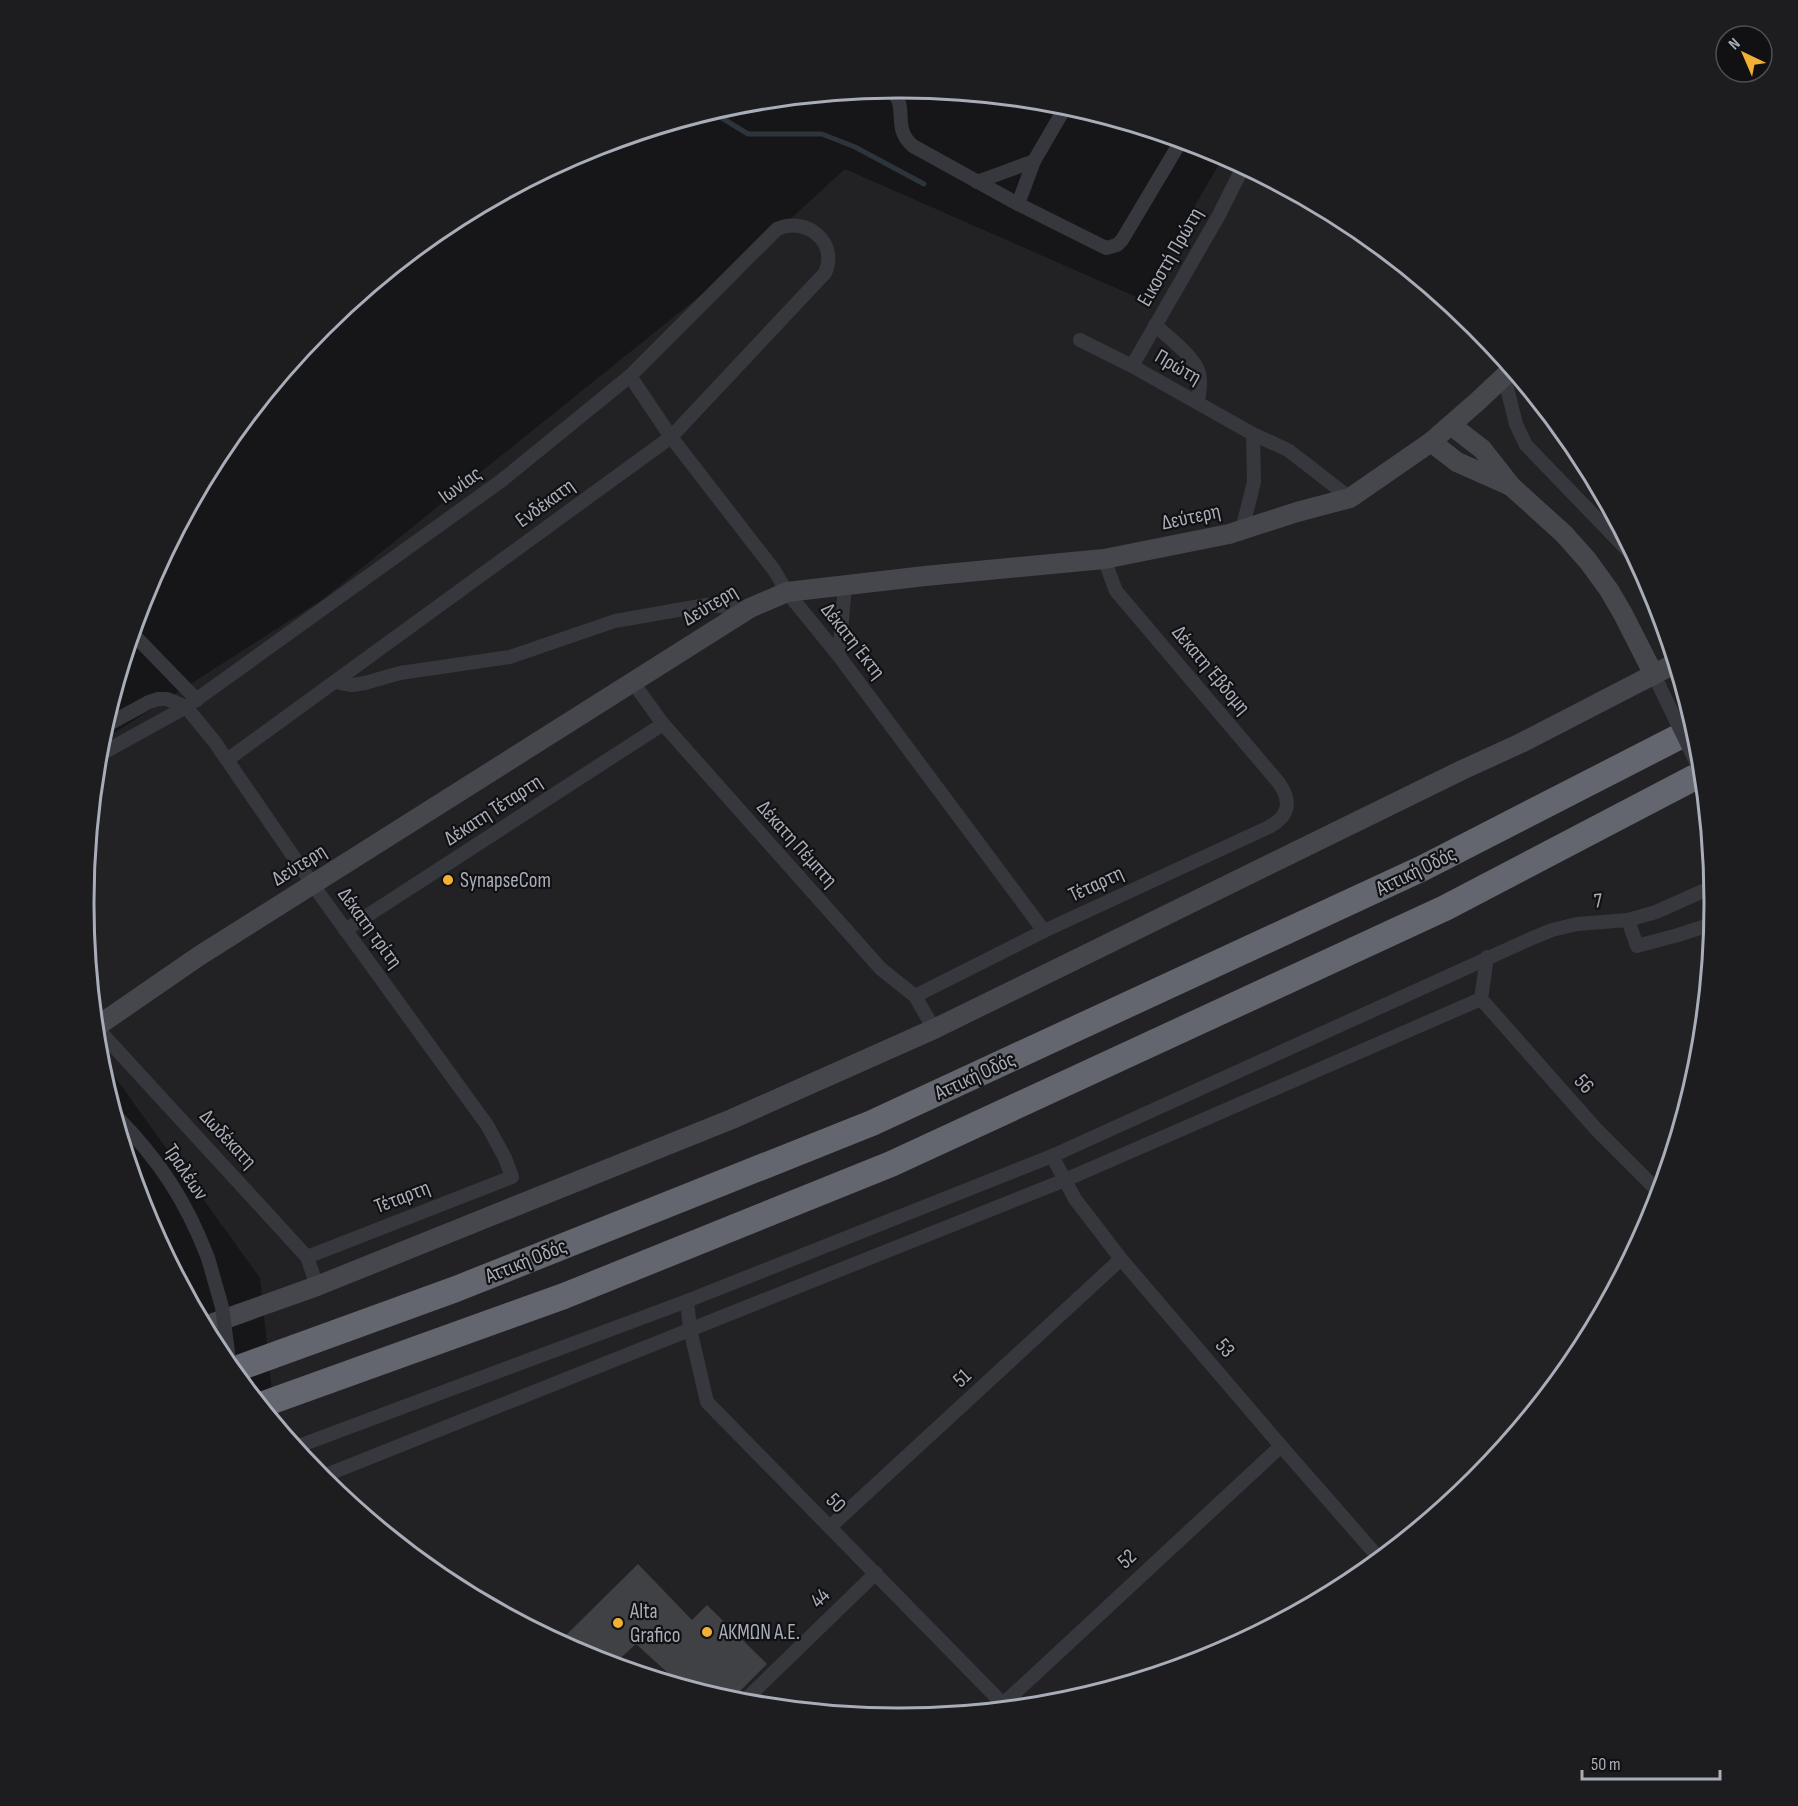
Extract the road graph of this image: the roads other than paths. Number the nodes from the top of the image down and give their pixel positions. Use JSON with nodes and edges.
{"nodes":[{"id":1,"x":896,"y":98,"type":"edge"},
{"id":2,"x":1061,"y":115,"type":"edge"},
{"id":3,"x":1177,"y":148,"type":"edge"},
{"id":4,"x":1034,"y":161,"type":"junction"},
{"id":5,"x":1239,"y":174,"type":"edge"},
{"id":6,"x":977,"y":182,"type":"junction"},
{"id":7,"x":1018,"y":204,"type":"junction"},
{"id":8,"x":816,"y":235,"type":"joint"},
{"id":9,"x":1155,"y":326,"type":"junction"},
{"id":10,"x":1080,"y":340,"type":"dead end"},
{"id":11,"x":1132,"y":366,"type":"junction"},
{"id":12,"x":1505,"y":375,"type":"edge"},
{"id":13,"x":630,"y":376,"type":"junction"},
{"id":14,"x":1508,"y":378,"type":"edge"},
{"id":15,"x":1198,"y":403,"type":"junction"},
{"id":16,"x":1451,"y":425,"type":"junction"},
{"id":17,"x":1253,"y":434,"type":"junction"},
{"id":18,"x":671,"y":437,"type":"junction"},
{"id":19,"x":1431,"y":442,"type":"junction"},
{"id":20,"x":1510,"y":486,"type":"junction"},
{"id":21,"x":1350,"y":498,"type":"junction"},
{"id":22,"x":1242,"y":530,"type":"junction"},
{"id":23,"x":1617,"y":539,"type":"edge"},
{"id":24,"x":1104,"y":559,"type":"junction"},
{"id":25,"x":845,"y":585,"type":"junction"},
{"id":26,"x":787,"y":592,"type":"junction"},
{"id":27,"x":750,"y":608,"type":"junction"},
{"id":28,"x":138,"y":640,"type":"edge"},
{"id":29,"x":840,"y":656,"type":"junction"},
{"id":30,"x":1668,"y":667,"type":"edge"},
{"id":31,"x":1654,"y":675,"type":"junction"},
{"id":32,"x":632,"y":681,"type":"junction"},
{"id":33,"x":336,"y":682,"type":"junction"},
{"id":34,"x":192,"y":703,"type":"junction"},
{"id":35,"x":116,"y":720,"type":"edge"},
{"id":36,"x":663,"y":724,"type":"junction"},
{"id":37,"x":1685,"y":734,"type":"edge"},
{"id":38,"x":1688,"y":746,"type":"edge"},
{"id":39,"x":109,"y":749,"type":"edge"},
{"id":40,"x":227,"y":760,"type":"junction"},
{"id":41,"x":1693,"y":777,"type":"edge"},
{"id":42,"x":1287,"y":806,"type":"joint"},
{"id":43,"x":313,"y":885,"type":"junction"},
{"id":44,"x":1704,"y":891,"type":"edge"},
{"id":45,"x":1628,"y":920,"type":"junction"},
{"id":46,"x":1703,"y":929,"type":"edge"},
{"id":47,"x":345,"y":930,"type":"junction"},
{"id":48,"x":1044,"y":931,"type":"junction"},
{"id":49,"x":1487,"y":957,"type":"junction"},
{"id":50,"x":915,"y":996,"type":"junction"},
{"id":51,"x":1481,"y":999,"type":"junction"},
{"id":52,"x":103,"y":1022,"type":"edge"},
{"id":53,"x":934,"y":1029,"type":"junction"},
{"id":54,"x":106,"y":1038,"type":"edge"},
{"id":55,"x":127,"y":1129,"type":"edge"},
{"id":56,"x":1052,"y":1156,"type":"junction"},
{"id":57,"x":512,"y":1177,"type":"joint"},
{"id":58,"x":1065,"y":1180,"type":"junction"},
{"id":59,"x":1652,"y":1185,"type":"edge"},
{"id":60,"x":307,"y":1257,"type":"junction"},
{"id":61,"x":1121,"y":1259,"type":"junction"},
{"id":62,"x":317,"y":1286,"type":"junction"},
{"id":63,"x":687,"y":1300,"type":"junction"},
{"id":64,"x":213,"y":1323,"type":"edge"},
{"id":65,"x":690,"y":1329,"type":"junction"},
{"id":66,"x":229,"y":1348,"type":"edge"},
{"id":67,"x":241,"y":1365,"type":"edge"},
{"id":68,"x":269,"y":1402,"type":"edge"},
{"id":69,"x":304,"y":1444,"type":"edge"},
{"id":70,"x":1281,"y":1446,"type":"junction"},
{"id":71,"x":331,"y":1473,"type":"edge"},
{"id":72,"x":830,"y":1527,"type":"junction"},
{"id":73,"x":1374,"y":1552,"type":"edge"},
{"id":74,"x":876,"y":1573,"type":"junction"},
{"id":75,"x":751,"y":1694,"type":"edge"},
{"id":76,"x":1012,"y":1700,"type":"edge"},
{"id":77,"x":1000,"y":1701,"type":"edge"}],
"edges":[{"from":1,"to":6,"type":"street"},
{"from":2,"to":4,"type":"street"},
{"from":3,"to":7,"type":"street"},
{"from":4,"to":6,"type":"street"},
{"from":4,"to":7,"type":"street"},
{"from":5,"to":9,"type":"street","name":"Εικοστή Πρώτη"},
{"from":6,"to":7,"type":"street"},
{"from":8,"to":13,"type":"street","name":"Ιωνίας"},
{"from":8,"to":18,"type":"street","name":"Ενδέκατη"},
{"from":9,"to":11,"type":"street","name":"Εικοστή Πρώτη"},
{"from":9,"to":15,"type":"street"},
{"from":10,"to":11,"type":"street","name":"Πρώτη"},
{"from":11,"to":15,"type":"street","name":"Πρώτη"},
{"from":12,"to":16,"type":"street","name":"Δεύτερη"},
{"from":13,"to":18,"type":"street","name":"Δέκατη Έκτη"},
{"from":13,"to":34,"type":"street","name":"Ιωνίας"},
{"from":14,"to":23,"type":"street"},
{"from":15,"to":17,"type":"street","name":"Πρώτη"},
{"from":16,"to":19,"type":"street","name":"Δεύτερη"},
{"from":16,"to":20,"type":"street"},
{"from":17,"to":21,"type":"street","name":"Πρώτη"},
{"from":17,"to":22,"type":"street"},
{"from":18,"to":26,"type":"street","name":"Δέκατη Έκτη"},
{"from":18,"to":33,"type":"street","name":"Ενδέκατη"},
{"from":19,"to":20,"type":"street"},
{"from":19,"to":21,"type":"street","name":"Δεύτερη"},
{"from":20,"to":31,"type":"street"},
{"from":21,"to":22,"type":"street","name":"Δεύτερη"},
{"from":22,"to":24,"type":"street","name":"Δεύτερη"},
{"from":24,"to":25,"type":"street","name":"Δεύτερη"},
{"from":24,"to":42,"type":"street","name":"Δέκατη Έβδομη"},
{"from":25,"to":26,"type":"street","name":"Δεύτερη"},
{"from":25,"to":29,"type":"street"},
{"from":26,"to":27,"type":"street","name":"Δεύτερη"},
{"from":26,"to":29,"type":"street","name":"Δέκατη Έκτη"},
{"from":27,"to":32,"type":"street","name":"Δεύτερη"},
{"from":27,"to":33,"type":"street"},
{"from":28,"to":34,"type":"street","name":"Δέκατη τρίτη"},
{"from":29,"to":48,"type":"street","name":"Δέκατη Έκτη"},
{"from":30,"to":31,"type":"street"},
{"from":31,"to":38,"type":"street","bridge":true},
{"from":31,"to":53,"type":"street"},
{"from":32,"to":36,"type":"street","name":"Δέκατη Πέμπτη"},
{"from":32,"to":43,"type":"street","name":"Δεύτερη"},
{"from":33,"to":40,"type":"street","name":"Ενδέκατη"},
{"from":34,"to":35,"type":"street"},
{"from":34,"to":39,"type":"street","name":"Ιωνίας"},
{"from":34,"to":40,"type":"street","name":"Δέκατη τρίτη"},
{"from":36,"to":47,"type":"street","name":"Δέκατη Τέταρτη"},
{"from":36,"to":50,"type":"street","name":"Δέκατη Πέμπτη"},
{"from":37,"to":67,"type":"highway","name":"Αττική Οδός"},
{"from":40,"to":43,"type":"street","name":"Δέκατη τρίτη"},
{"from":41,"to":68,"type":"highway"},
{"from":42,"to":48,"type":"street","name":"Τέταρτη"},
{"from":43,"to":47,"type":"street","name":"Δέκατη τρίτη"},
{"from":43,"to":52,"type":"street","name":"Δεύτερη"},
{"from":44,"to":45,"type":"street","name":"7"},
{"from":45,"to":46,"type":"street"},
{"from":45,"to":49,"type":"street","name":"7"},
{"from":47,"to":57,"type":"street","name":"Δέκατη τρίτη"},
{"from":48,"to":50,"type":"street","name":"Τέταρτη"},
{"from":49,"to":51,"type":"street"},
{"from":49,"to":56,"type":"street","name":"7"},
{"from":50,"to":53,"type":"street","name":"Δέκατη Πέμπτη"},
{"from":51,"to":58,"type":"street"},
{"from":51,"to":59,"type":"street","name":"56"},
{"from":53,"to":62,"type":"street"},
{"from":54,"to":60,"type":"street","name":"Δωδέκατη"},
{"from":55,"to":66,"type":"street","name":"Τραλέων","bridge":true},
{"from":56,"to":58,"type":"street","name":"53"},
{"from":56,"to":63,"type":"street","name":"7"},
{"from":57,"to":60,"type":"street","name":"Τέταρτη"},
{"from":58,"to":61,"type":"street","name":"53"},
{"from":58,"to":65,"type":"street"},
{"from":60,"to":62,"type":"street","name":"Δωδέκατη"},
{"from":61,"to":70,"type":"street","name":"53"},
{"from":61,"to":72,"type":"street","name":"51"},
{"from":62,"to":64,"type":"street"},
{"from":63,"to":65,"type":"street","name":"50"},
{"from":63,"to":69,"type":"street","name":"7"},
{"from":65,"to":71,"type":"street"},
{"from":65,"to":72,"type":"street","name":"50"},
{"from":70,"to":73,"type":"street","name":"53"},
{"from":70,"to":76,"type":"street","name":"52"},
{"from":72,"to":74,"type":"street","name":"50"},
{"from":74,"to":75,"type":"street","name":"44"},
{"from":74,"to":77,"type":"street","name":"50"}]}
